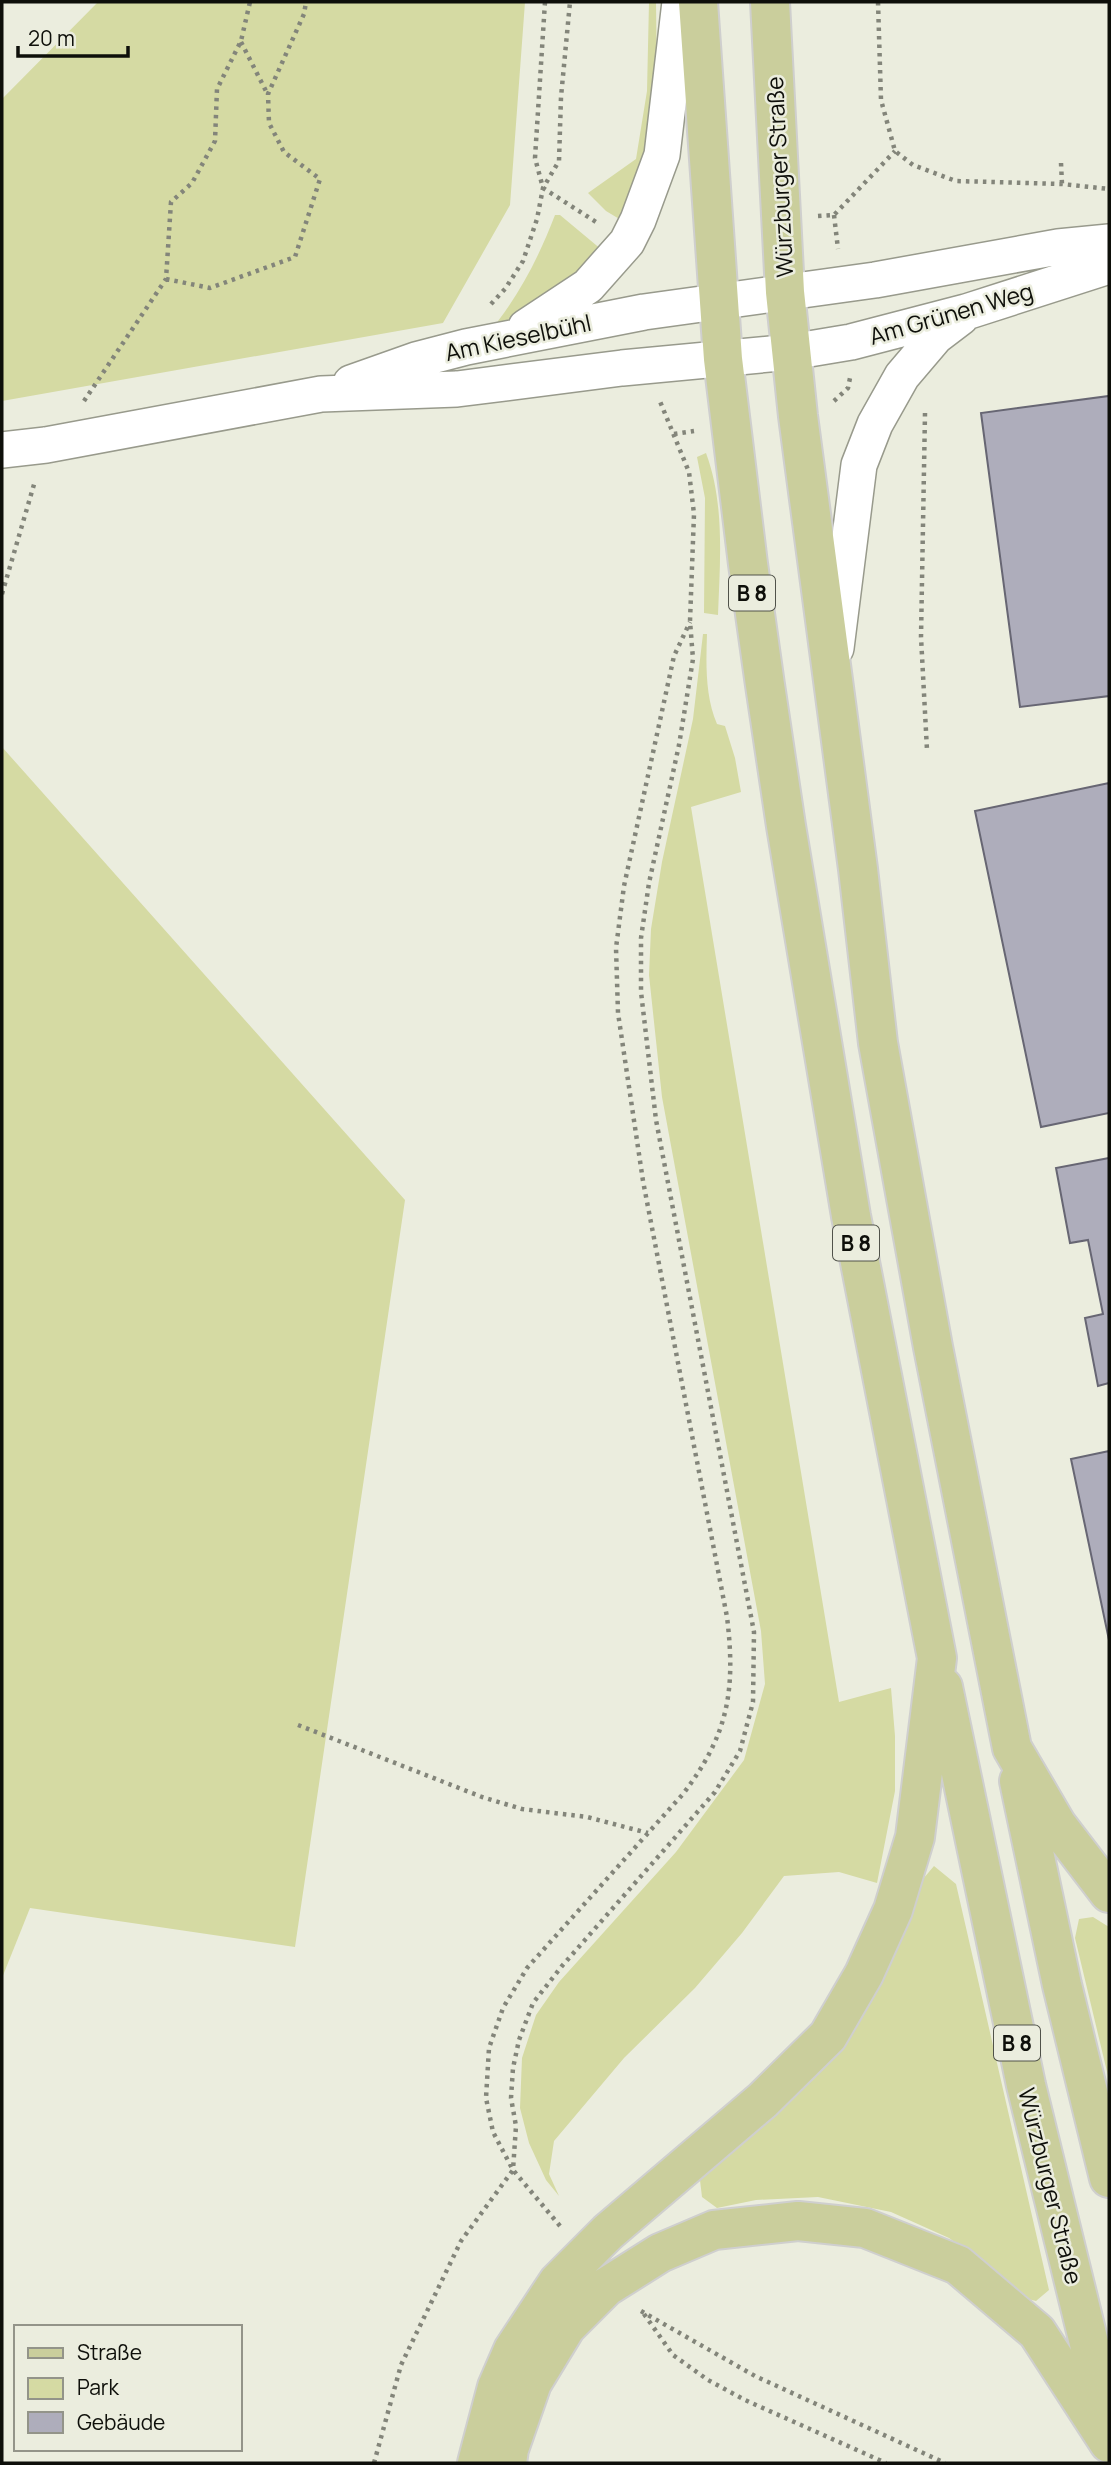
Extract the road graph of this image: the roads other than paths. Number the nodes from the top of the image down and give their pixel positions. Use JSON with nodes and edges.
{"nodes":[{"id":1,"x":681,"y":2,"type":"edge"},
{"id":2,"x":698,"y":2,"type":"edge"},
{"id":3,"x":770,"y":2,"type":"edge"},
{"id":4,"x":1109,"y":242,"type":"edge"},
{"id":5,"x":1109,"y":266,"type":"edge"},
{"id":6,"x":785,"y":292,"type":"junction"},
{"id":7,"x":719,"y":303,"type":"junction"},
{"id":8,"x":966,"y":312,"type":"junction"},
{"id":9,"x":509,"y":338,"type":"junction"},
{"id":10,"x":791,"y":352,"type":"junction"},
{"id":11,"x":723,"y":359,"type":"junction"},
{"id":12,"x":321,"y":394,"type":"junction"},
{"id":13,"x":2,"y":450,"type":"edge"},
{"id":14,"x":832,"y":680,"type":"junction"},
{"id":15,"x":937,"y":1658,"type":"junction"},
{"id":16,"x":1012,"y":1748,"type":"junction"},
{"id":17,"x":1109,"y":1893,"type":"edge"},
{"id":18,"x":1109,"y":2178,"type":"edge"},
{"id":19,"x":1109,"y":2425,"type":"edge"},
{"id":20,"x":1109,"y":2443,"type":"edge"},
{"id":21,"x":477,"y":2463,"type":"edge"},
{"id":22,"x":508,"y":2463,"type":"edge"}],
"edges":[{"from":1,"to":9,"type":"street"},
{"from":2,"to":7,"type":"main road","number":"B 8"},
{"from":3,"to":6,"type":"main road","name":"Würzburger Straße","number":"B 8"},
{"from":4,"to":6,"type":"street","name":"Am Grünen Weg"},
{"from":5,"to":8,"type":"street","name":"Am Grünen Weg"},
{"from":6,"to":7,"type":"street","name":"Am Grünen Weg"},
{"from":6,"to":10,"type":"main road","name":"Würzburger Straße","number":"B 8"},
{"from":7,"to":9,"type":"street","name":"Am Kieselbühl"},
{"from":7,"to":11,"type":"main road","number":"B 8"},
{"from":8,"to":10,"type":"street","name":"Am Grünen Weg"},
{"from":8,"to":14,"type":"street"},
{"from":9,"to":12,"type":"street","name":"Am Kieselbühl"},
{"from":10,"to":11,"type":"street","name":"Am Grünen Weg"},
{"from":10,"to":14,"type":"main road","number":"B 8"},
{"from":11,"to":12,"type":"street","name":"Am Kieselbühl"},
{"from":11,"to":15,"type":"main road","number":"B 8"},
{"from":12,"to":13,"type":"street","name":"Am Kieselbühl"},
{"from":14,"to":16,"type":"main road","number":"B 8"},
{"from":15,"to":19,"type":"main road","name":"Würzburger Straße","number":"B 8"},
{"from":15,"to":21,"type":"main road"},
{"from":16,"to":17,"type":"main road"},
{"from":16,"to":18,"type":"main road","number":"B 8"},
{"from":20,"to":22,"type":"main road"}]}
